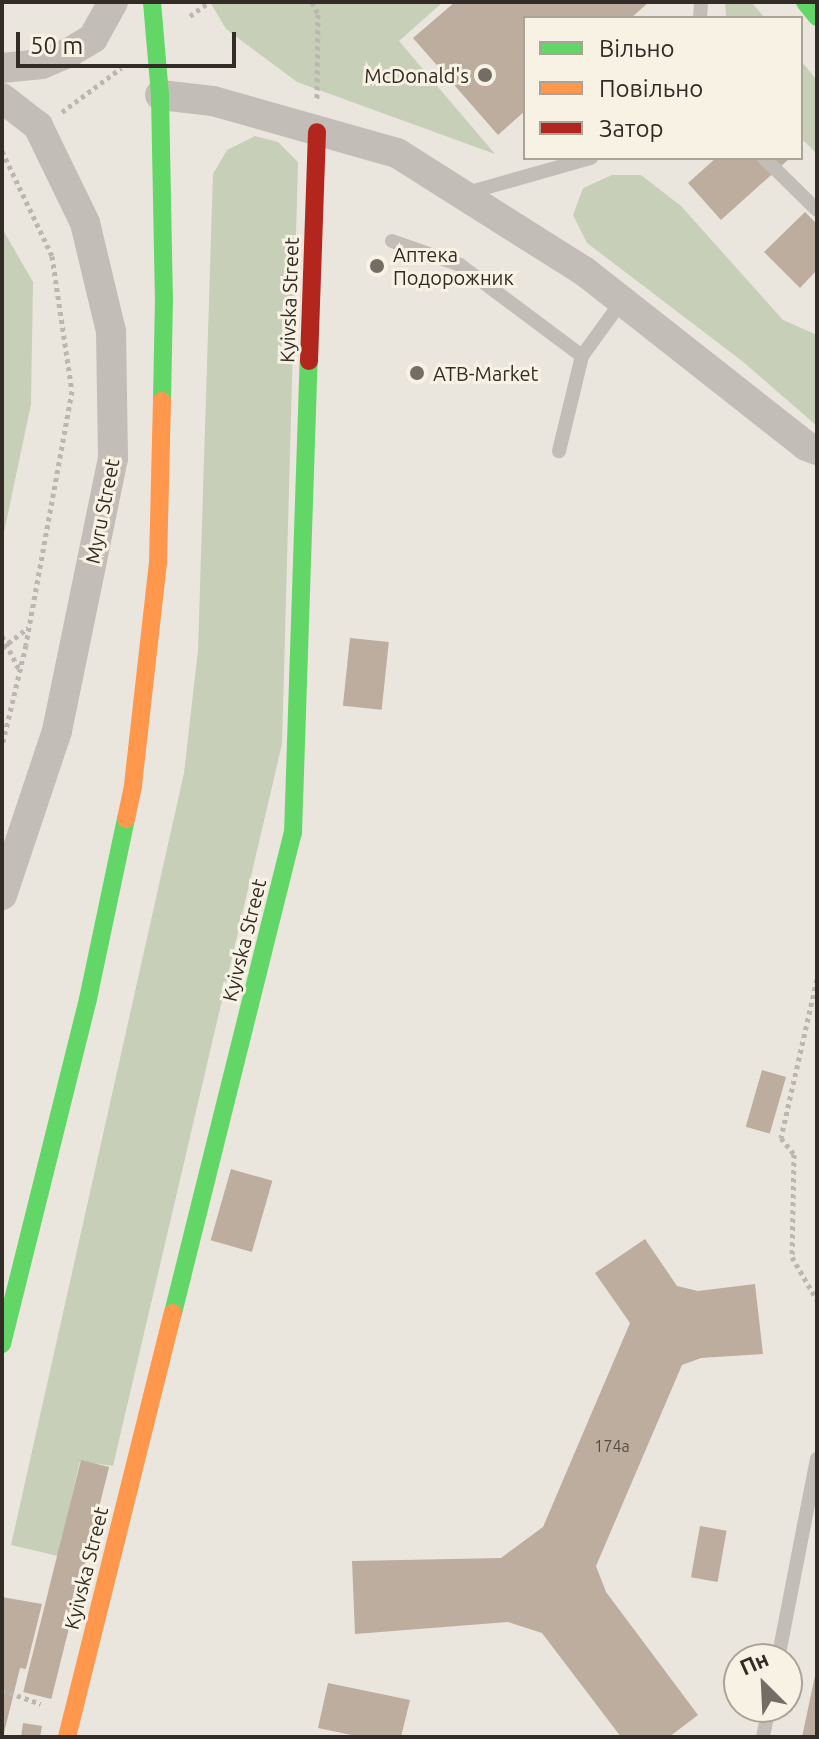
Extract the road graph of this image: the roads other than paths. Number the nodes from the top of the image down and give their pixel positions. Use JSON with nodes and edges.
{"nodes":[{"id":1,"x":113,"y":2,"type":"edge"},
{"id":2,"x":152,"y":2,"type":"edge"},
{"id":3,"x":805,"y":2,"type":"edge"},
{"id":4,"x":817,"y":17,"type":"edge"},
{"id":5,"x":2,"y":68,"type":"edge"},
{"id":6,"x":160,"y":95,"type":"junction"},
{"id":7,"x":2,"y":98,"type":"edge"},
{"id":8,"x":317,"y":132,"type":"junction"},
{"id":9,"x":584,"y":160,"type":"edge"},
{"id":10,"x":766,"y":160,"type":"edge"},
{"id":11,"x":462,"y":194,"type":"junction"},
{"id":12,"x":817,"y":210,"type":"edge"},
{"id":13,"x":392,"y":241,"type":"dead end"},
{"id":14,"x":622,"y":301,"type":"junction"},
{"id":15,"x":582,"y":356,"type":"junction"},
{"id":16,"x":817,"y":450,"type":"edge"},
{"id":17,"x":559,"y":451,"type":"dead end"},
{"id":18,"x":2,"y":895,"type":"edge"},
{"id":19,"x":2,"y":1344,"type":"edge"},
{"id":20,"x":817,"y":1459,"type":"edge"},
{"id":21,"x":781,"y":1643,"type":"edge"},
{"id":22,"x":74,"y":1736,"type":"edge"}],
"edges":[{"from":1,"to":5,"type":"street"},
{"from":2,"to":6,"type":"street"},
{"from":3,"to":4,"type":"street"},
{"from":6,"to":8,"type":"street"},
{"from":6,"to":19,"type":"street"},
{"from":7,"to":18,"type":"street","name":"Myru Street"},
{"from":8,"to":11,"type":"street"},
{"from":8,"to":22,"type":"street","name":"Kyivska Street"},
{"from":9,"to":11,"type":"lane"},
{"from":10,"to":12,"type":"lane"},
{"from":11,"to":14,"type":"street"},
{"from":13,"to":15,"type":"lane"},
{"from":14,"to":15,"type":"lane"},
{"from":14,"to":16,"type":"street"},
{"from":15,"to":17,"type":"lane"},
{"from":20,"to":21,"type":"lane"}]}
